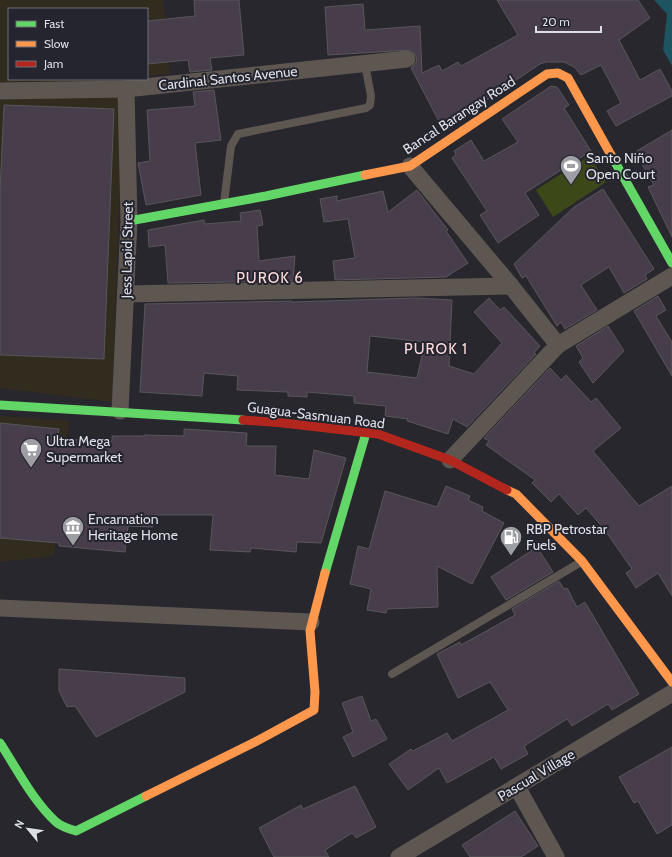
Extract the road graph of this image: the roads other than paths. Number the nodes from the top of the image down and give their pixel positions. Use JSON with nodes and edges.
{"nodes":[{"id":1,"x":407,"y":59,"type":"dead end"},
{"id":2,"x":365,"y":64,"type":"junction"},
{"id":3,"x":126,"y":89,"type":"junction"},
{"id":4,"x":0,"y":91,"type":"edge"},
{"id":5,"x":410,"y":166,"type":"junction"},
{"id":6,"x":224,"y":204,"type":"junction"},
{"id":7,"x":129,"y":221,"type":"junction"},
{"id":8,"x":672,"y":263,"type":"edge"},
{"id":9,"x":672,"y":276,"type":"edge"},
{"id":10,"x":512,"y":286,"type":"junction"},
{"id":11,"x":127,"y":294,"type":"junction"},
{"id":12,"x":558,"y":344,"type":"junction"},
{"id":13,"x":0,"y":405,"type":"edge"},
{"id":14,"x":120,"y":411,"type":"junction"},
{"id":15,"x":366,"y":433,"type":"junction"},
{"id":16,"x":450,"y":460,"type":"junction"},
{"id":17,"x":582,"y":561,"type":"junction"},
{"id":18,"x":0,"y":608,"type":"edge"},
{"id":19,"x":311,"y":622,"type":"junction"},
{"id":20,"x":392,"y":674,"type":"dead end"},
{"id":21,"x":672,"y":682,"type":"edge"},
{"id":22,"x":672,"y":693,"type":"edge"},
{"id":23,"x":0,"y":743,"type":"edge"},
{"id":24,"x":517,"y":787,"type":"junction"},
{"id":25,"x":399,"y":857,"type":"edge"},
{"id":26,"x":556,"y":857,"type":"edge"}],
"edges":[{"from":1,"to":2,"type":"street","name":"Cardinal Santos Avenue"},
{"from":2,"to":3,"type":"street","name":"Cardinal Santos Avenue"},
{"from":2,"to":6,"type":"lane"},
{"from":3,"to":4,"type":"street","name":"Cardinal Santos Avenue"},
{"from":3,"to":7,"type":"street","name":"Jess Lapid Street"},
{"from":5,"to":6,"type":"street","name":"Bancal Barangay Road"},
{"from":5,"to":8,"type":"street","name":"Bancal Barangay Road"},
{"from":5,"to":10,"type":"street"},
{"from":6,"to":7,"type":"street","name":"Bancal Barangay Road"},
{"from":7,"to":11,"type":"street","name":"Jess Lapid Street"},
{"from":9,"to":12,"type":"street"},
{"from":10,"to":11,"type":"street"},
{"from":10,"to":12,"type":"street"},
{"from":11,"to":14,"type":"street","name":"Jess Lapid Street"},
{"from":12,"to":16,"type":"street"},
{"from":13,"to":14,"type":"street","name":"Guagua-Sasmuan Road"},
{"from":14,"to":15,"type":"street","name":"Guagua-Sasmuan Road"},
{"from":15,"to":16,"type":"street","name":"Guagua-Sasmuan Road"},
{"from":15,"to":19,"type":"street"},
{"from":16,"to":17,"type":"street","name":"Guagua-Sasmuan Road"},
{"from":17,"to":20,"type":"lane"},
{"from":17,"to":21,"type":"street","name":"Guagua-Sasmuan Road"},
{"from":18,"to":19,"type":"street"},
{"from":19,"to":23,"type":"street"},
{"from":22,"to":24,"type":"street","name":"Pascual Village"},
{"from":24,"to":25,"type":"street","name":"Pascual Village"},
{"from":24,"to":26,"type":"street"}]}
